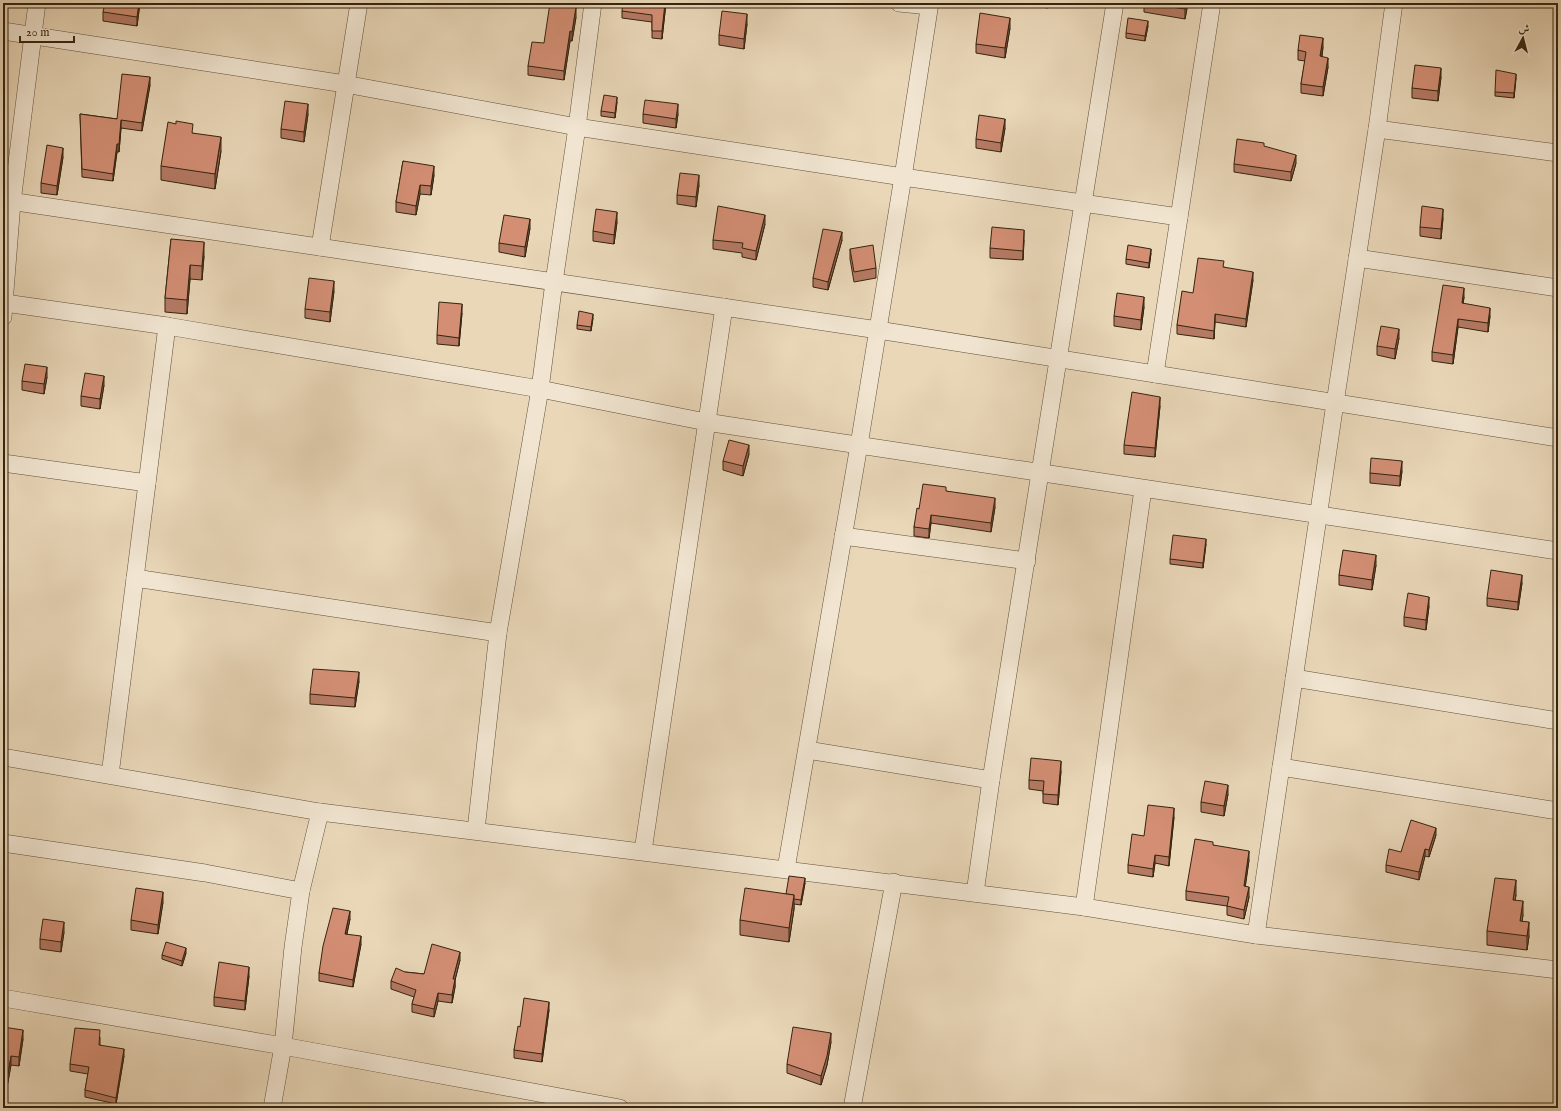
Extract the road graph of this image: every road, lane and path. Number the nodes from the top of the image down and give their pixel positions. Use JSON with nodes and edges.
{"nodes":[{"id":1,"x":37,"y":3,"type":"edge"},
{"id":2,"x":359,"y":3,"type":"edge"},
{"id":3,"x":592,"y":3,"type":"edge"},
{"id":4,"x":899,"y":3,"type":"edge"},
{"id":5,"x":1115,"y":3,"type":"edge"},
{"id":6,"x":1212,"y":3,"type":"edge"},
{"id":7,"x":1394,"y":3,"type":"edge"},
{"id":8,"x":930,"y":5,"type":"edge"},
{"id":9,"x":3,"y":31,"type":"edge"},
{"id":10,"x":33,"y":36,"type":"junction"},
{"id":11,"x":345,"y":84,"type":"junction"},
{"id":12,"x":578,"y":127,"type":"junction"},
{"id":13,"x":1377,"y":129,"type":"junction"},
{"id":14,"x":1558,"y":153,"type":"edge"},
{"id":15,"x":903,"y":178,"type":"junction"},
{"id":16,"x":8,"y":201,"type":"edge"},
{"id":17,"x":1083,"y":203,"type":"junction"},
{"id":18,"x":1179,"y":217,"type":"junction"},
{"id":19,"x":320,"y":248,"type":"junction"},
{"id":20,"x":1358,"y":258,"type":"junction"},
{"id":21,"x":554,"y":282,"type":"junction"},
{"id":22,"x":1558,"y":288,"type":"edge"},
{"id":23,"x":724,"y":308,"type":"junction"},
{"id":24,"x":4,"y":310,"type":"edge"},
{"id":25,"x":167,"y":326,"type":"junction"},
{"id":26,"x":878,"y":330,"type":"junction"},
{"id":27,"x":1058,"y":360,"type":"junction"},
{"id":28,"x":1155,"y":374,"type":"junction"},
{"id":29,"x":540,"y":389,"type":"junction"},
{"id":30,"x":1335,"y":402,"type":"junction"},
{"id":31,"x":706,"y":422,"type":"junction"},
{"id":32,"x":1558,"y":438,"type":"edge"},
{"id":33,"x":859,"y":445,"type":"junction"},
{"id":34,"x":3,"y":463,"type":"edge"},
{"id":35,"x":1040,"y":472,"type":"junction"},
{"id":36,"x":147,"y":483,"type":"junction"},
{"id":37,"x":1143,"y":489,"type":"junction"},
{"id":38,"x":1318,"y":515,"type":"junction"},
{"id":39,"x":843,"y":536,"type":"junction"},
{"id":40,"x":1558,"y":551,"type":"edge"},
{"id":41,"x":1027,"y":561,"type":"junction"},
{"id":42,"x":135,"y":578,"type":"junction"},
{"id":43,"x":498,"y":633,"type":"junction"},
{"id":44,"x":1294,"y":678,"type":"junction"},
{"id":45,"x":1558,"y":721,"type":"edge"},
{"id":46,"x":807,"y":750,"type":"junction"},
{"id":47,"x":3,"y":757,"type":"edge"},
{"id":48,"x":1281,"y":766,"type":"junction"},
{"id":49,"x":110,"y":775,"type":"junction"},
{"id":50,"x":991,"y":780,"type":"junction"},
{"id":51,"x":1558,"y":811,"type":"edge"},
{"id":52,"x":320,"y":812,"type":"junction"},
{"id":53,"x":476,"y":830,"type":"junction"},
{"id":54,"x":3,"y":844,"type":"edge"},
{"id":55,"x":643,"y":851,"type":"junction"},
{"id":56,"x":786,"y":869,"type":"junction"},
{"id":57,"x":894,"y":882,"type":"junction"},
{"id":58,"x":301,"y":891,"type":"junction"},
{"id":59,"x":975,"y":893,"type":"junction"},
{"id":60,"x":1084,"y":907,"type":"junction"},
{"id":61,"x":1256,"y":935,"type":"junction"},
{"id":62,"x":1558,"y":970,"type":"edge"},
{"id":63,"x":3,"y":998,"type":"edge"},
{"id":64,"x":283,"y":1046,"type":"junction"},
{"id":65,"x":272,"y":1108,"type":"edge"},
{"id":66,"x":620,"y":1108,"type":"edge"},
{"id":67,"x":852,"y":1108,"type":"edge"}],
"edges":[{"from":1,"to":10,"type":"street"},
{"from":2,"to":11,"type":"street"},
{"from":3,"to":12,"type":"street"},
{"from":4,"to":8,"type":"street"},
{"from":5,"to":17,"type":"street"},
{"from":6,"to":18,"type":"street"},
{"from":7,"to":13,"type":"street"},
{"from":8,"to":15,"type":"street"},
{"from":9,"to":10,"type":"street"},
{"from":10,"to":11,"type":"street"},
{"from":10,"to":16,"type":"street"},
{"from":11,"to":12,"type":"street"},
{"from":11,"to":19,"type":"street"},
{"from":12,"to":15,"type":"street"},
{"from":12,"to":21,"type":"street"},
{"from":13,"to":14,"type":"street"},
{"from":13,"to":20,"type":"street"},
{"from":15,"to":17,"type":"street"},
{"from":15,"to":26,"type":"street"},
{"from":16,"to":19,"type":"street"},
{"from":16,"to":24,"type":"street"},
{"from":17,"to":18,"type":"street"},
{"from":17,"to":27,"type":"street"},
{"from":18,"to":28,"type":"street"},
{"from":19,"to":21,"type":"street"},
{"from":20,"to":22,"type":"street"},
{"from":20,"to":30,"type":"street"},
{"from":21,"to":23,"type":"street"},
{"from":21,"to":29,"type":"street"},
{"from":23,"to":26,"type":"street"},
{"from":23,"to":31,"type":"street"},
{"from":24,"to":25,"type":"street"},
{"from":25,"to":29,"type":"street"},
{"from":25,"to":36,"type":"street"},
{"from":26,"to":27,"type":"street"},
{"from":26,"to":33,"type":"street"},
{"from":27,"to":28,"type":"street"},
{"from":27,"to":35,"type":"street"},
{"from":28,"to":30,"type":"street"},
{"from":29,"to":31,"type":"street"},
{"from":29,"to":43,"type":"street"},
{"from":30,"to":32,"type":"street"},
{"from":30,"to":38,"type":"street"},
{"from":31,"to":33,"type":"street"},
{"from":31,"to":55,"type":"street"},
{"from":33,"to":35,"type":"street"},
{"from":33,"to":39,"type":"street"},
{"from":34,"to":36,"type":"street"},
{"from":35,"to":37,"type":"street"},
{"from":35,"to":41,"type":"street"},
{"from":36,"to":42,"type":"street"},
{"from":37,"to":38,"type":"street"},
{"from":37,"to":60,"type":"street"},
{"from":38,"to":40,"type":"street"},
{"from":38,"to":44,"type":"street"},
{"from":39,"to":41,"type":"street"},
{"from":39,"to":46,"type":"street"},
{"from":41,"to":50,"type":"street"},
{"from":42,"to":43,"type":"street"},
{"from":42,"to":49,"type":"street"},
{"from":43,"to":53,"type":"street"},
{"from":44,"to":45,"type":"street"},
{"from":44,"to":48,"type":"street"},
{"from":46,"to":50,"type":"street"},
{"from":46,"to":56,"type":"street"},
{"from":47,"to":49,"type":"street"},
{"from":48,"to":51,"type":"street"},
{"from":48,"to":61,"type":"street"},
{"from":49,"to":52,"type":"street"},
{"from":50,"to":59,"type":"street"},
{"from":52,"to":53,"type":"street"},
{"from":52,"to":58,"type":"street"},
{"from":53,"to":55,"type":"street"},
{"from":54,"to":58,"type":"street"},
{"from":55,"to":56,"type":"street"},
{"from":56,"to":57,"type":"street"},
{"from":57,"to":59,"type":"street"},
{"from":57,"to":67,"type":"street"},
{"from":58,"to":64,"type":"street"},
{"from":59,"to":60,"type":"street"},
{"from":60,"to":61,"type":"street"},
{"from":61,"to":62,"type":"street"},
{"from":63,"to":64,"type":"street"},
{"from":64,"to":65,"type":"street"},
{"from":64,"to":66,"type":"street"}]}
